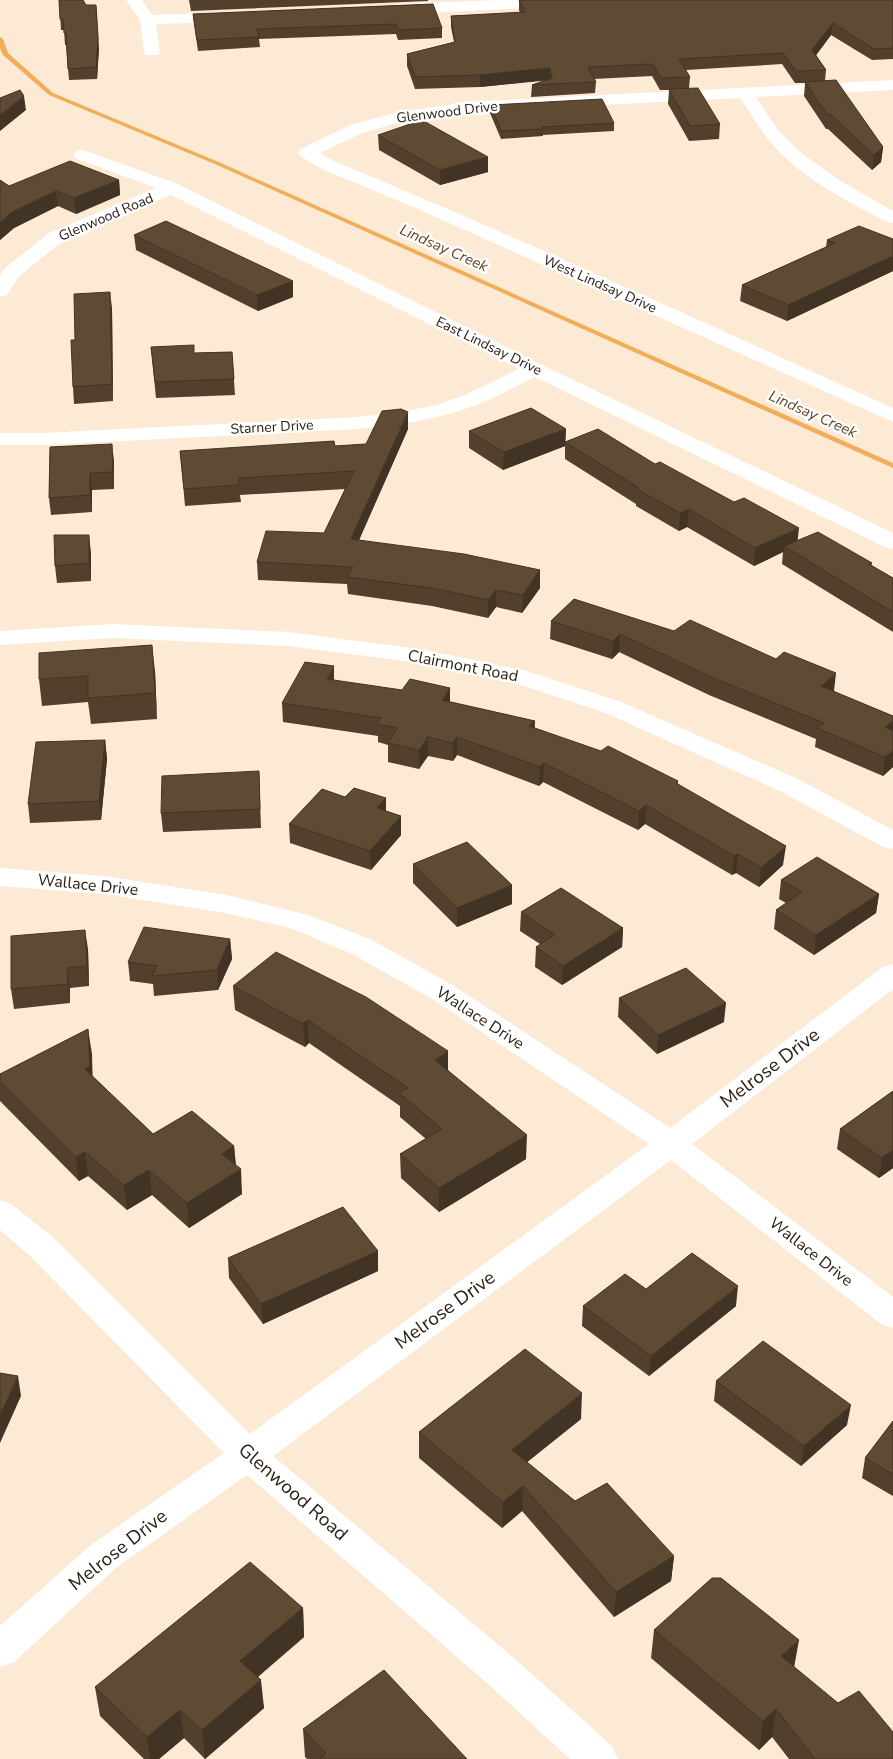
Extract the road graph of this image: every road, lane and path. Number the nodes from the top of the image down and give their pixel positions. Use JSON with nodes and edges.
{"nodes":[{"id":1,"x":134,"y":0,"type":"edge"},
{"id":2,"x":602,"y":0,"type":"edge"},
{"id":3,"x":385,"y":10,"type":"edge"},
{"id":4,"x":247,"y":16,"type":"edge"},
{"id":5,"x":148,"y":20,"type":"junction"},
{"id":6,"x":152,"y":52,"type":"dead end"},
{"id":7,"x":893,"y":85,"type":"edge"},
{"id":8,"x":744,"y":92,"type":"junction"},
{"id":9,"x":307,"y":153,"type":"joint"},
{"id":10,"x":83,"y":155,"type":"dead end"},
{"id":11,"x":172,"y":188,"type":"junction"},
{"id":12,"x":893,"y":218,"type":"edge"},
{"id":13,"x":0,"y":290,"type":"edge"},
{"id":14,"x":534,"y":369,"type":"junction"},
{"id":15,"x":893,"y":416,"type":"edge"},
{"id":16,"x":0,"y":439,"type":"edge"},
{"id":17,"x":893,"y":542,"type":"edge"},
{"id":18,"x":0,"y":638,"type":"edge"},
{"id":19,"x":893,"y":841,"type":"edge"},
{"id":20,"x":0,"y":877,"type":"edge"},
{"id":21,"x":893,"y":974,"type":"edge"},
{"id":22,"x":671,"y":1144,"type":"junction"},
{"id":23,"x":0,"y":1212,"type":"edge"},
{"id":24,"x":893,"y":1315,"type":"edge"},
{"id":25,"x":248,"y":1454,"type":"junction"},
{"id":26,"x":0,"y":1650,"type":"edge"},
{"id":27,"x":598,"y":1759,"type":"edge"}],
"edges":[{"from":1,"to":5,"type":"street"},
{"from":2,"to":3,"type":"street"},
{"from":4,"to":5,"type":"street"},
{"from":5,"to":6,"type":"street"},
{"from":7,"to":8,"type":"street","name":"Glenwood Drive"},
{"from":8,"to":9,"type":"street","name":"Glenwood Drive"},
{"from":8,"to":12,"type":"street"},
{"from":9,"to":15,"type":"street","name":"West Lindsay Drive"},
{"from":10,"to":11,"type":"street","name":"East Lindsay Drive"},
{"from":11,"to":13,"type":"street","name":"Glenwood Road"},
{"from":11,"to":14,"type":"street","name":"East Lindsay Drive"},
{"from":14,"to":16,"type":"street","name":"Starner Drive"},
{"from":14,"to":17,"type":"street","name":"East Lindsay Drive"},
{"from":18,"to":19,"type":"street","name":"Clairmont Road"},
{"from":20,"to":22,"type":"street","name":"Wallace Drive"},
{"from":21,"to":22,"type":"street","name":"Melrose Drive"},
{"from":22,"to":24,"type":"street","name":"Wallace Drive"},
{"from":22,"to":25,"type":"street","name":"Melrose Drive"},
{"from":23,"to":25,"type":"street","name":"Glenwood Road"},
{"from":25,"to":26,"type":"street","name":"Melrose Drive"},
{"from":25,"to":27,"type":"street","name":"Glenwood Road"}]}
